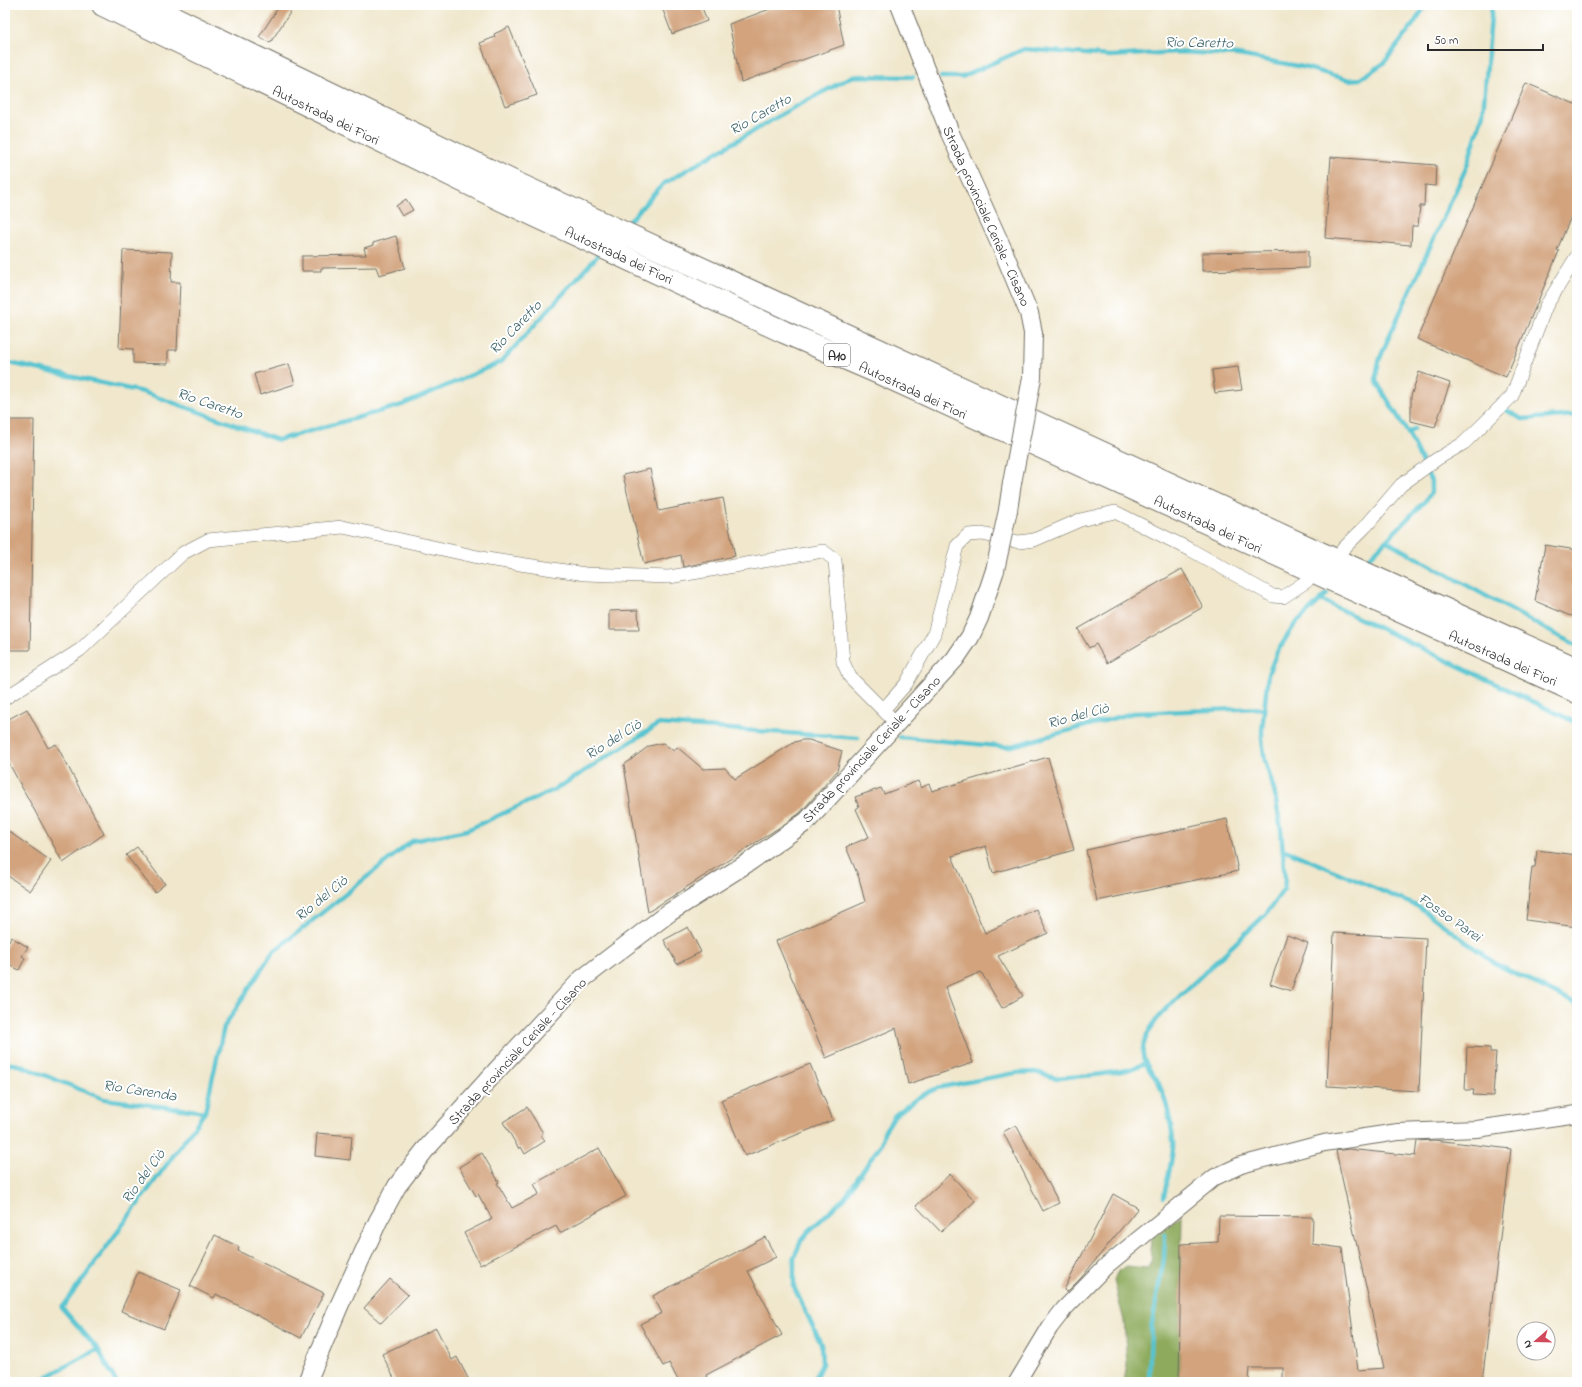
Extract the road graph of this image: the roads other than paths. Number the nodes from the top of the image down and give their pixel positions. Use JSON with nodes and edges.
{"nodes":[{"id":1,"x":103,"y":5,"type":"edge"},
{"id":2,"x":148,"y":5,"type":"edge"},
{"id":3,"x":900,"y":5,"type":"edge"},
{"id":4,"x":1577,"y":256,"type":"edge"},
{"id":5,"x":1343,"y":549,"type":"dead end"},
{"id":6,"x":1307,"y":581,"type":"dead end"},
{"id":7,"x":1577,"y":669,"type":"edge"},
{"id":8,"x":1577,"y":692,"type":"edge"},
{"id":9,"x":5,"y":698,"type":"edge"},
{"id":10,"x":883,"y":710,"type":"junction"},
{"id":11,"x":896,"y":723,"type":"junction"},
{"id":12,"x":1577,"y":1114,"type":"edge"},
{"id":13,"x":307,"y":1382,"type":"edge"},
{"id":14,"x":1017,"y":1382,"type":"edge"}],
"edges":[{"from":1,"to":8,"type":"highway","name":"Autostrada dei Fiori","number":"A10"},
{"from":2,"to":7,"type":"highway","name":"Autostrada dei Fiori","number":"A10"},
{"from":3,"to":11,"type":"main road","name":"Strada provinciale Ceriale - Cisano","bridge":true},
{"from":4,"to":5,"type":"street"},
{"from":6,"to":10,"type":"street"},
{"from":9,"to":10,"type":"street"},
{"from":10,"to":11,"type":"street"},
{"from":11,"to":13,"type":"main road","name":"Strada provinciale Ceriale - Cisano"},
{"from":12,"to":14,"type":"street"}]}
